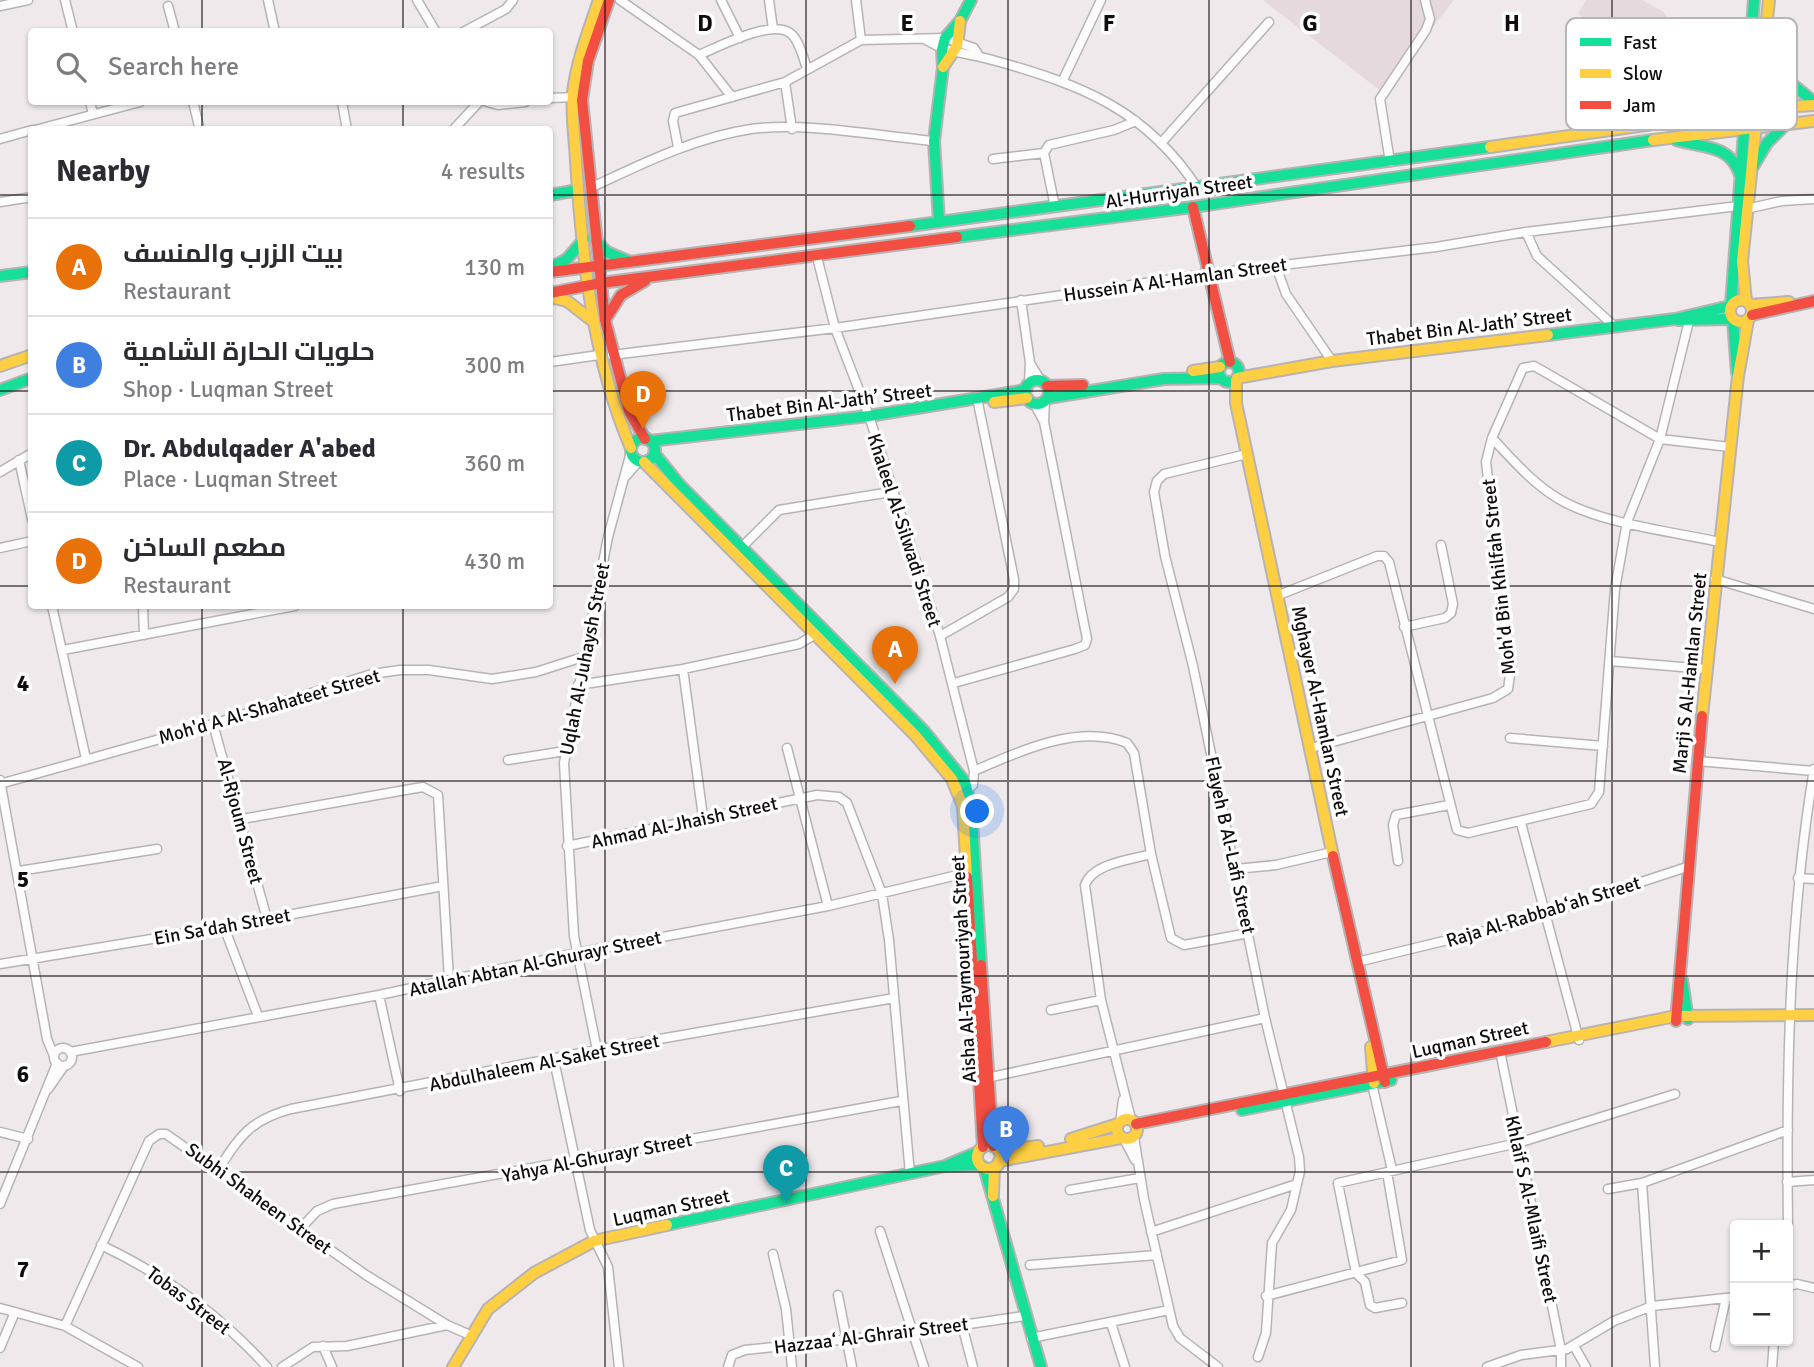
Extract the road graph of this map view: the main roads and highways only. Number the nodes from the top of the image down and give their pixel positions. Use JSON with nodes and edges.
{"nodes":[{"id":1,"x":599,"y":0,"type":"edge"},
{"id":2,"x":609,"y":0,"type":"edge"},
{"id":3,"x":971,"y":0,"type":"edge"},
{"id":4,"x":1754,"y":0,"type":"edge"},
{"id":5,"x":1769,"y":0,"type":"edge"},
{"id":6,"x":1753,"y":18,"type":"edge"},
{"id":7,"x":1768,"y":18,"type":"edge"},
{"id":8,"x":960,"y":21,"type":"junction"},
{"id":9,"x":943,"y":67,"type":"junction"},
{"id":10,"x":1797,"y":88,"type":"edge"},
{"id":11,"x":578,"y":98,"type":"junction"},
{"id":12,"x":1814,"y":103,"type":"edge"},
{"id":13,"x":1616,"y":130,"type":"edge"},
{"id":14,"x":1729,"y":130,"type":"edge"},
{"id":15,"x":1743,"y":130,"type":"edge"},
{"id":16,"x":1755,"y":130,"type":"edge"},
{"id":17,"x":1780,"y":130,"type":"edge"},
{"id":18,"x":1671,"y":138,"type":"junction"},
{"id":19,"x":1751,"y":170,"type":"junction"},
{"id":20,"x":1740,"y":175,"type":"junction"},
{"id":21,"x":584,"y":189,"type":"junction"},
{"id":22,"x":553,"y":194,"type":"edge"},
{"id":23,"x":1193,"y":207,"type":"junction"},
{"id":24,"x":1742,"y":207,"type":"junction"},
{"id":25,"x":939,"y":222,"type":"junction"},
{"id":26,"x":590,"y":240,"type":"junction"},
{"id":27,"x":633,"y":262,"type":"junction"},
{"id":28,"x":593,"y":267,"type":"junction"},
{"id":29,"x":553,"y":268,"type":"edge"},
{"id":30,"x":553,"y":270,"type":"edge"},
{"id":31,"x":28,"y":272,"type":"edge"},
{"id":32,"x":0,"y":276,"type":"edge"},
{"id":33,"x":656,"y":276,"type":"junction"},
{"id":34,"x":595,"y":284,"type":"junction"},
{"id":35,"x":553,"y":294,"type":"edge"},
{"id":36,"x":553,"y":296,"type":"edge"},
{"id":37,"x":1810,"y":302,"type":"edge"},
{"id":38,"x":1731,"y":305,"type":"junction"},
{"id":39,"x":1749,"y":310,"type":"junction"},
{"id":40,"x":1690,"y":318,"type":"junction"},
{"id":41,"x":1733,"y":320,"type":"junction"},
{"id":42,"x":599,"y":321,"type":"junction"},
{"id":43,"x":28,"y":356,"type":"edge"},
{"id":44,"x":0,"y":366,"type":"edge"},
{"id":45,"x":1229,"y":372,"type":"junction"},
{"id":46,"x":1738,"y":376,"type":"junction"},
{"id":47,"x":28,"y":380,"type":"edge"},
{"id":48,"x":0,"y":390,"type":"edge"},
{"id":49,"x":651,"y":445,"type":"junction"},
{"id":50,"x":631,"y":450,"type":"junction"},
{"id":51,"x":642,"y":462,"type":"junction"},
{"id":52,"x":964,"y":792,"type":"junction"},
{"id":53,"x":1681,"y":974,"type":"junction"},
{"id":54,"x":1814,"y":1014,"type":"edge"},
{"id":55,"x":1688,"y":1016,"type":"junction"},
{"id":56,"x":1788,"y":1016,"type":"junction"},
{"id":57,"x":1676,"y":1018,"type":"junction"},
{"id":58,"x":1814,"y":1021,"type":"edge"},
{"id":59,"x":1378,"y":1080,"type":"junction"},
{"id":60,"x":989,"y":1157,"type":"junction"},
{"id":61,"x":453,"y":1367,"type":"edge"},
{"id":62,"x":1041,"y":1367,"type":"edge"}],
"edges":[{"from":1,"to":11,"type":"main road"},
{"from":2,"to":11,"type":"main road"},
{"from":3,"to":8,"type":"main road"},
{"from":4,"to":6,"type":"main road","name":"Marji S Al-Hamlan Street"},
{"from":5,"to":7,"type":"main road","name":"Marji S Al-Hamlan Street"},
{"from":8,"to":9,"type":"main road"},
{"from":8,"to":9,"type":"main road"},
{"from":9,"to":25,"type":"main road"},
{"from":10,"to":12,"type":"main road"},
{"from":11,"to":21,"type":"main road"},
{"from":13,"to":25,"type":"main road","name":"Al-Hurriyah Street"},
{"from":14,"to":18,"type":"main road","name":"Al-Hurriyah Street"},
{"from":15,"to":20,"type":"main road","name":"Marji S Al-Hamlan Street"},
{"from":16,"to":19,"type":"main road","name":"Marji S Al-Hamlan Street"},
{"from":17,"to":19,"type":"main road"},
{"from":18,"to":20,"type":"main road"},
{"from":18,"to":23,"type":"main road","name":"Al-Hurriyah Street"},
{"from":19,"to":24,"type":"main road","name":"Marji S Al-Hamlan Street"},
{"from":20,"to":24,"type":"main road","name":"Marji S Al-Hamlan Street"},
{"from":21,"to":22,"type":"main road"},
{"from":21,"to":26,"type":"main road"},
{"from":23,"to":33,"type":"main road","name":"Al-Hurriyah Street"},
{"from":23,"to":45,"type":"main road","name":"Mghayer Al-Hamlan Street"},
{"from":24,"to":38,"type":"main road","name":"Marji S Al-Hamlan Street"},
{"from":24,"to":39,"type":"main road","name":"Marji S Al-Hamlan Street"},
{"from":25,"to":27,"type":"main road","name":"Al-Hurriyah Street"},
{"from":26,"to":27,"type":"main road"},
{"from":26,"to":28,"type":"main road"},
{"from":26,"to":29,"type":"main road"},
{"from":27,"to":28,"type":"main road","name":"Al-Hurriyah Street"},
{"from":28,"to":30,"type":"main road","name":"Al-Hurriyah Street"},
{"from":28,"to":34,"type":"main road"},
{"from":31,"to":32,"type":"main road"},
{"from":33,"to":34,"type":"main road","name":"Al-Hurriyah Street"},
{"from":33,"to":42,"type":"main road"},
{"from":34,"to":35,"type":"main road","name":"Al-Hurriyah Street"},
{"from":34,"to":42,"type":"main road"},
{"from":36,"to":42,"type":"main road"},
{"from":37,"to":39,"type":"main road"},
{"from":38,"to":39,"type":"main road","name":"Thabet Bin Al-Jath’ Street"},
{"from":38,"to":40,"type":"main road","name":"Thabet Bin Al-Jath’ Street"},
{"from":38,"to":41,"type":"main road","name":"Marji S Al-Hamlan Street"},
{"from":39,"to":41,"type":"main road","name":"Thabet Bin Al-Jath’ Street"},
{"from":39,"to":46,"type":"main road","name":"Marji S Al-Hamlan Street"},
{"from":40,"to":41,"type":"main road","name":"Thabet Bin Al-Jath’ Street"},
{"from":40,"to":45,"type":"main road","name":"Thabet Bin Al-Jath’ Street"},
{"from":41,"to":46,"type":"main road","name":"Marji S Al-Hamlan Street"},
{"from":42,"to":49,"type":"main road","name":"Aisha Al-Taymouriyah Street"},
{"from":42,"to":50,"type":"main road","name":"Aisha Al-Taymouriyah Street"},
{"from":43,"to":44,"type":"main road"},
{"from":45,"to":49,"type":"main road","name":"Thabet Bin Al-Jath’ Street"},
{"from":45,"to":59,"type":"main road","name":"Mghayer Al-Hamlan Street"},
{"from":46,"to":53,"type":"main road","name":"Marji S Al-Hamlan Street"},
{"from":47,"to":48,"type":"main road"},
{"from":49,"to":50,"type":"main road"},
{"from":49,"to":51,"type":"main road"},
{"from":49,"to":52,"type":"main road","name":"Aisha Al-Taymouriyah Street"},
{"from":50,"to":51,"type":"main road","name":"Aisha Al-Taymouriyah Street"},
{"from":51,"to":52,"type":"main road","name":"Aisha Al-Taymouriyah Street"},
{"from":52,"to":60,"type":"main road","name":"Aisha Al-Taymouriyah Street"},
{"from":53,"to":55,"type":"main road","name":"Marji S Al-Hamlan Street"},
{"from":53,"to":57,"type":"main road","name":"Marji S Al-Hamlan Street"},
{"from":54,"to":56,"type":"main road","name":"Luqman Street"},
{"from":55,"to":56,"type":"main road","name":"Luqman Street"},
{"from":55,"to":57,"type":"main road","name":"Luqman Street"},
{"from":56,"to":58,"type":"main road","name":"Luqman Street"},
{"from":57,"to":59,"type":"main road","name":"Luqman Street"},
{"from":59,"to":60,"type":"main road","name":"Luqman Street"},
{"from":60,"to":61,"type":"main road","name":"Luqman Street"},
{"from":60,"to":62,"type":"main road","name":"Aisha Al-Taymouriyah Street"}]}
